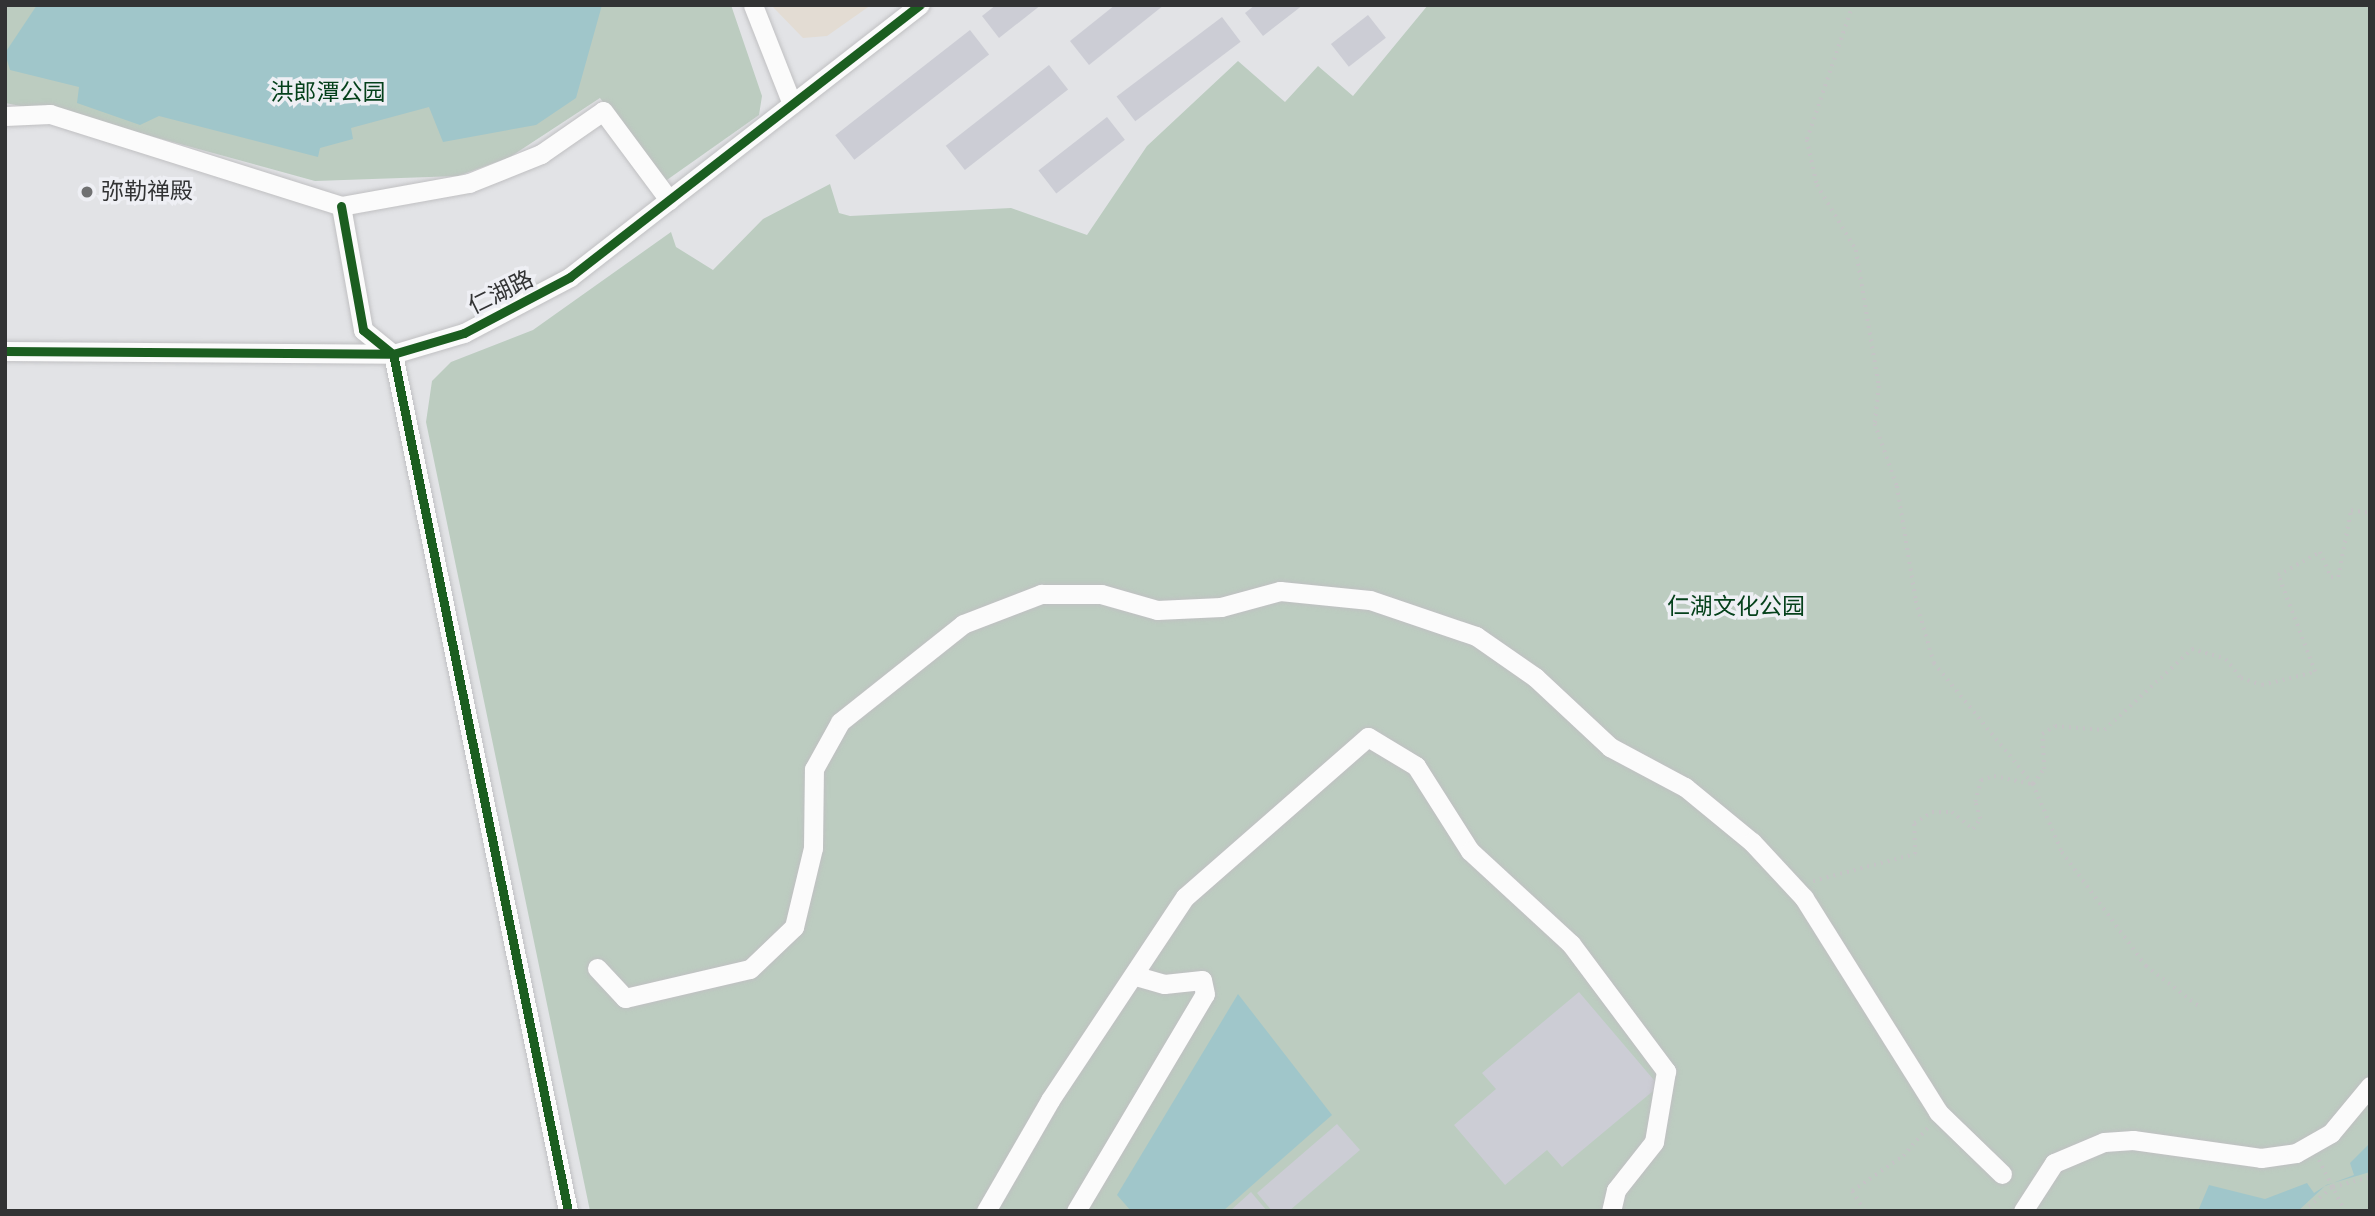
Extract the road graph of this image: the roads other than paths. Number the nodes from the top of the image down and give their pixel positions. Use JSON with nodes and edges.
{"nodes":[{"id":1,"x":753,"y":5,"type":"edge"},
{"id":2,"x":919,"y":5,"type":"edge"},
{"id":3,"x":792,"y":104,"type":"junction"},
{"id":4,"x":5,"y":116,"type":"edge"},
{"id":5,"x":669,"y":200,"type":"junction"},
{"id":6,"x":341,"y":206,"type":"junction"},
{"id":7,"x":5,"y":351,"type":"edge"},
{"id":8,"x":393,"y":354,"type":"junction"},
{"id":9,"x":597,"y":968,"type":"dead end"},
{"id":10,"x":1136,"y":976,"type":"junction"},
{"id":11,"x":2370,"y":1086,"type":"edge"},
{"id":12,"x":2002,"y":1174,"type":"dead end"},
{"id":13,"x":568,"y":1211,"type":"edge"},
{"id":14,"x":986,"y":1211,"type":"edge"},
{"id":15,"x":1076,"y":1211,"type":"edge"},
{"id":16,"x":1611,"y":1211,"type":"edge"},
{"id":17,"x":2023,"y":1211,"type":"edge"}],
"edges":[{"from":1,"to":3,"type":"street"},
{"from":2,"to":3,"type":"street","name":"仁湖路"},
{"from":3,"to":5,"type":"street","name":"仁湖路"},
{"from":4,"to":6,"type":"street"},
{"from":5,"to":6,"type":"street"},
{"from":5,"to":8,"type":"street","name":"仁湖路"},
{"from":6,"to":8,"type":"street"},
{"from":7,"to":8,"type":"street","name":"仁湖路"},
{"from":8,"to":13,"type":"street"},
{"from":9,"to":12,"type":"street"},
{"from":10,"to":14,"type":"street"},
{"from":10,"to":15,"type":"street"},
{"from":10,"to":16,"type":"street"},
{"from":11,"to":17,"type":"street"}]}
